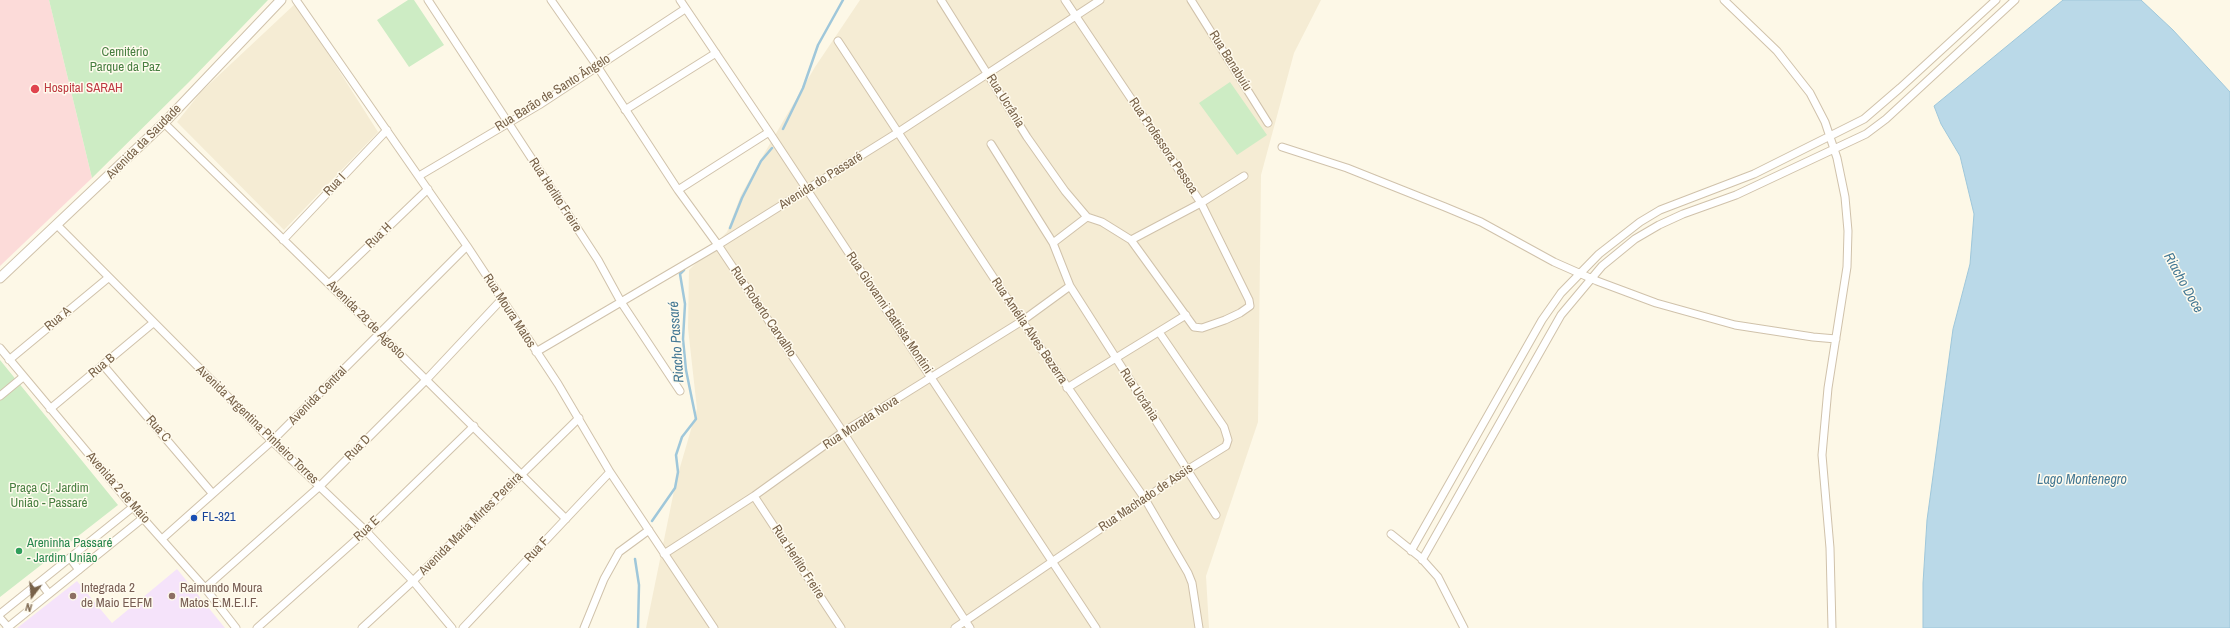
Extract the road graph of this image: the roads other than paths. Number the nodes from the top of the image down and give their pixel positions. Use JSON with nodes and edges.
{"nodes":[{"id":1,"x":281,"y":0,"type":"edge"},
{"id":2,"x":296,"y":0,"type":"edge"},
{"id":3,"x":428,"y":0,"type":"edge"},
{"id":4,"x":551,"y":0,"type":"edge"},
{"id":5,"x":680,"y":0,"type":"edge"},
{"id":6,"x":941,"y":0,"type":"edge"},
{"id":7,"x":1065,"y":0,"type":"edge"},
{"id":8,"x":1100,"y":0,"type":"edge"},
{"id":9,"x":1191,"y":0,"type":"edge"},
{"id":10,"x":1724,"y":0,"type":"edge"},
{"id":11,"x":1996,"y":0,"type":"edge"},
{"id":12,"x":2015,"y":0,"type":"edge"},
{"id":13,"x":685,"y":9,"type":"junction"},
{"id":14,"x":1075,"y":15,"type":"junction"},
{"id":15,"x":838,"y":41,"type":"dead end"},
{"id":16,"x":716,"y":53,"type":"junction"},
{"id":17,"x":597,"y":66,"type":"junction"},
{"id":18,"x":988,"y":74,"type":"junction"},
{"id":19,"x":625,"y":110,"type":"junction"},
{"id":20,"x":508,"y":122,"type":"junction"},
{"id":21,"x":164,"y":123,"type":"junction"},
{"id":22,"x":1268,"y":123,"type":"dead end"},
{"id":23,"x":387,"y":130,"type":"junction"},
{"id":24,"x":769,"y":132,"type":"junction"},
{"id":25,"x":897,"y":133,"type":"junction"},
{"id":26,"x":1830,"y":138,"type":"junction"},
{"id":27,"x":991,"y":144,"type":"dead end"},
{"id":28,"x":1282,"y":147,"type":"dead end"},
{"id":29,"x":1834,"y":150,"type":"junction"},
{"id":30,"x":419,"y":176,"type":"junction"},
{"id":31,"x":1244,"y":176,"type":"dead end"},
{"id":32,"x":428,"y":189,"type":"junction"},
{"id":33,"x":678,"y":190,"type":"junction"},
{"id":34,"x":806,"y":190,"type":"junction"},
{"id":35,"x":1201,"y":203,"type":"junction"},
{"id":36,"x":1087,"y":217,"type":"junction"},
{"id":37,"x":57,"y":225,"type":"junction"},
{"id":38,"x":283,"y":240,"type":"junction"},
{"id":39,"x":1131,"y":240,"type":"junction"},
{"id":40,"x":1053,"y":243,"type":"junction"},
{"id":41,"x":718,"y":245,"type":"junction"},
{"id":42,"x":467,"y":246,"type":"junction"},
{"id":43,"x":1579,"y":273,"type":"junction"},
{"id":44,"x":0,"y":278,"type":"edge"},
{"id":45,"x":108,"y":278,"type":"junction"},
{"id":46,"x":1591,"y":278,"type":"junction"},
{"id":47,"x":329,"y":284,"type":"junction"},
{"id":48,"x":1070,"y":286,"type":"junction"},
{"id":49,"x":502,"y":299,"type":"junction"},
{"id":50,"x":621,"y":302,"type":"junction"},
{"id":51,"x":1186,"y":315,"type":"junction"},
{"id":52,"x":1022,"y":321,"type":"junction"},
{"id":53,"x":153,"y":323,"type":"junction"},
{"id":54,"x":1159,"y":332,"type":"junction"},
{"id":55,"x":380,"y":334,"type":"junction"},
{"id":56,"x":1836,"y":338,"type":"junction"},
{"id":57,"x":0,"y":348,"type":"edge"},
{"id":58,"x":536,"y":352,"type":"junction"},
{"id":59,"x":1115,"y":359,"type":"junction"},
{"id":60,"x":9,"y":360,"type":"junction"},
{"id":61,"x":103,"y":365,"type":"junction"},
{"id":62,"x":23,"y":377,"type":"junction"},
{"id":63,"x":932,"y":378,"type":"junction"},
{"id":64,"x":426,"y":380,"type":"junction"},
{"id":65,"x":1067,"y":388,"type":"junction"},
{"id":66,"x":680,"y":391,"type":"dead end"},
{"id":67,"x":0,"y":396,"type":"edge"},
{"id":68,"x":50,"y":409,"type":"junction"},
{"id":69,"x":579,"y":418,"type":"junction"},
{"id":70,"x":474,"y":426,"type":"junction"},
{"id":71,"x":843,"y":432,"type":"junction"},
{"id":72,"x":272,"y":441,"type":"junction"},
{"id":73,"x":1187,"y":470,"type":"junction"},
{"id":74,"x":610,"y":472,"type":"junction"},
{"id":75,"x":520,"y":475,"type":"junction"},
{"id":76,"x":320,"y":486,"type":"junction"},
{"id":77,"x":212,"y":493,"type":"junction"},
{"id":78,"x":754,"y":496,"type":"junction"},
{"id":79,"x":1145,"y":499,"type":"junction"},
{"id":80,"x":133,"y":507,"type":"junction"},
{"id":81,"x":1216,"y":515,"type":"dead end"},
{"id":82,"x":143,"y":518,"type":"junction"},
{"id":83,"x":566,"y":519,"type":"junction"},
{"id":84,"x":109,"y":527,"type":"junction"},
{"id":85,"x":649,"y":530,"type":"junction"},
{"id":86,"x":366,"y":531,"type":"junction"},
{"id":87,"x":1391,"y":534,"type":"dead end"},
{"id":88,"x":162,"y":538,"type":"junction"},
{"id":89,"x":117,"y":539,"type":"junction"},
{"id":90,"x":1411,"y":551,"type":"junction"},
{"id":91,"x":664,"y":554,"type":"junction"},
{"id":92,"x":70,"y":558,"type":"junction"},
{"id":93,"x":1422,"y":560,"type":"junction"},
{"id":94,"x":1052,"y":562,"type":"junction"},
{"id":95,"x":79,"y":570,"type":"junction"},
{"id":96,"x":413,"y":581,"type":"junction"},
{"id":97,"x":40,"y":582,"type":"junction"},
{"id":98,"x":205,"y":588,"type":"junction"},
{"id":99,"x":49,"y":594,"type":"junction"},
{"id":100,"x":0,"y":614,"type":"edge"},
{"id":101,"x":0,"y":618,"type":"edge"},
{"id":102,"x":965,"y":621,"type":"junction"},
{"id":103,"x":7,"y":628,"type":"edge"},
{"id":104,"x":236,"y":628,"type":"edge"},
{"id":105,"x":257,"y":628,"type":"edge"},
{"id":106,"x":362,"y":628,"type":"edge"},
{"id":107,"x":452,"y":628,"type":"edge"},
{"id":108,"x":463,"y":628,"type":"edge"},
{"id":109,"x":584,"y":628,"type":"edge"},
{"id":110,"x":714,"y":628,"type":"edge"},
{"id":111,"x":841,"y":628,"type":"edge"},
{"id":112,"x":955,"y":628,"type":"edge"},
{"id":113,"x":970,"y":628,"type":"edge"},
{"id":114,"x":1096,"y":628,"type":"edge"},
{"id":115,"x":1200,"y":628,"type":"edge"},
{"id":116,"x":1464,"y":628,"type":"edge"},
{"id":117,"x":1832,"y":628,"type":"edge"}],
"edges":[{"from":1,"to":21,"type":"street","name":"Avenida da Saudade"},
{"from":2,"to":23,"type":"street","name":"Rua Moura Matos"},
{"from":3,"to":20,"type":"street","name":"Rua Herlito Freire"},
{"from":4,"to":17,"type":"street","name":"Rua Roberto Carvalho"},
{"from":5,"to":13,"type":"street","name":"Rua Giovanni Battista Montini"},
{"from":6,"to":18,"type":"street","name":"Rua Ucrânia"},
{"from":7,"to":14,"type":"street","name":"Rua Professora Pessoa"},
{"from":8,"to":14,"type":"street","name":"Avenida do Passaré"},
{"from":9,"to":22,"type":"street","name":"Rua Banabuíu"},
{"from":10,"to":26,"type":"street"},
{"from":11,"to":26,"type":"street"},
{"from":12,"to":29,"type":"street"},
{"from":13,"to":16,"type":"street","name":"Rua Giovanni Battista Montini"},
{"from":13,"to":17,"type":"street","name":"Rua Barão de Santo Ãngelo"},
{"from":14,"to":18,"type":"street","name":"Avenida do Passaré"},
{"from":14,"to":35,"type":"street","name":"Rua Professora Pessoa"},
{"from":15,"to":25,"type":"street","name":"Rua Amélia Alves Bezerra"},
{"from":16,"to":19,"type":"street"},
{"from":16,"to":24,"type":"street","name":"Rua Giovanni Battista Montini"},
{"from":17,"to":19,"type":"street","name":"Rua Roberto Carvalho"},
{"from":17,"to":20,"type":"street","name":"Rua Barão de Santo Ãngelo"},
{"from":18,"to":25,"type":"street","name":"Avenida do Passaré"},
{"from":18,"to":36,"type":"street","name":"Rua Ucrânia"},
{"from":19,"to":33,"type":"street","name":"Rua Roberto Carvalho"},
{"from":20,"to":30,"type":"street","name":"Rua Barão de Santo Ãngelo"},
{"from":20,"to":50,"type":"street","name":"Rua Herlito Freire"},
{"from":21,"to":37,"type":"street","name":"Avenida da Saudade"},
{"from":21,"to":38,"type":"street","name":"Avenida 28 de Agosto"},
{"from":23,"to":30,"type":"street","name":"Rua Moura Matos"},
{"from":23,"to":38,"type":"street","name":"Rua I"},
{"from":24,"to":33,"type":"street"},
{"from":24,"to":34,"type":"street","name":"Rua Giovanni Battista Montini"},
{"from":25,"to":34,"type":"street","name":"Avenida do Passaré"},
{"from":25,"to":52,"type":"street","name":"Rua Amélia Alves Bezerra"},
{"from":26,"to":29,"type":"street"},
{"from":26,"to":43,"type":"street"},
{"from":27,"to":40,"type":"street"},
{"from":28,"to":43,"type":"street"},
{"from":29,"to":46,"type":"street"},
{"from":29,"to":56,"type":"street"},
{"from":30,"to":32,"type":"street","name":"Rua Moura Matos"},
{"from":31,"to":35,"type":"street"},
{"from":32,"to":42,"type":"street","name":"Rua Moura Matos"},
{"from":32,"to":47,"type":"street","name":"Rua H"},
{"from":33,"to":41,"type":"street","name":"Rua Roberto Carvalho"},
{"from":34,"to":41,"type":"street","name":"Avenida do Passaré"},
{"from":34,"to":63,"type":"street","name":"Rua Giovanni Battista Montini"},
{"from":35,"to":39,"type":"street"},
{"from":35,"to":51,"type":"street","name":"Rua Professora Pessoa"},
{"from":36,"to":39,"type":"street"},
{"from":36,"to":40,"type":"street"},
{"from":37,"to":44,"type":"street","name":"Avenida da Saudade"},
{"from":37,"to":45,"type":"street","name":"Avenida Argentina Pinheiro Torres"},
{"from":38,"to":47,"type":"street","name":"Avenida 28 de Agosto"},
{"from":39,"to":51,"type":"street"},
{"from":40,"to":48,"type":"street"},
{"from":41,"to":50,"type":"street","name":"Avenida do Passaré"},
{"from":41,"to":71,"type":"street","name":"Rua Roberto Carvalho"},
{"from":42,"to":49,"type":"street","name":"Rua Moura Matos"},
{"from":42,"to":55,"type":"street","name":"Avenida Central"},
{"from":43,"to":46,"type":"street"},
{"from":43,"to":90,"type":"street"},
{"from":45,"to":53,"type":"street","name":"Avenida Argentina Pinheiro Torres"},
{"from":45,"to":60,"type":"street","name":"Rua A"},
{"from":46,"to":56,"type":"street"},
{"from":46,"to":93,"type":"street"},
{"from":47,"to":55,"type":"street","name":"Avenida 28 de Agosto"},
{"from":48,"to":52,"type":"street","name":"Rua Morada Nova"},
{"from":48,"to":59,"type":"street","name":"Rua Ucrânia"},
{"from":49,"to":58,"type":"street","name":"Rua Moura Matos"},
{"from":49,"to":64,"type":"street","name":"Rua D"},
{"from":50,"to":58,"type":"street","name":"Avenida do Passaré"},
{"from":50,"to":66,"type":"street","name":"Rua Herlito Freire"},
{"from":51,"to":54,"type":"street"},
{"from":52,"to":63,"type":"street","name":"Rua Morada Nova"},
{"from":52,"to":65,"type":"street","name":"Rua Amélia Alves Bezerra"},
{"from":53,"to":61,"type":"street","name":"Rua B"},
{"from":53,"to":72,"type":"street","name":"Avenida Argentina Pinheiro Torres"},
{"from":54,"to":59,"type":"street"},
{"from":54,"to":73,"type":"street","name":"Rua Machado de Assis"},
{"from":55,"to":64,"type":"street","name":"Avenida 28 de Agosto"},
{"from":55,"to":72,"type":"street","name":"Avenida Central"},
{"from":56,"to":117,"type":"street"},
{"from":57,"to":60,"type":"street","name":"Avenida 2 de Maio"},
{"from":58,"to":69,"type":"street","name":"Rua Moura Matos"},
{"from":59,"to":65,"type":"street"},
{"from":59,"to":73,"type":"street","name":"Rua Ucrânia"},
{"from":60,"to":62,"type":"street","name":"Avenida 2 de Maio"},
{"from":61,"to":68,"type":"street","name":"Rua B"},
{"from":61,"to":77,"type":"street","name":"Rua C"},
{"from":62,"to":67,"type":"street"},
{"from":62,"to":68,"type":"street","name":"Avenida 2 de Maio"},
{"from":63,"to":71,"type":"street","name":"Rua Morada Nova"},
{"from":63,"to":94,"type":"street","name":"Rua Giovanni Battista Montini"},
{"from":64,"to":70,"type":"street","name":"Avenida 28 de Agosto"},
{"from":64,"to":76,"type":"street","name":"Rua D"},
{"from":65,"to":79,"type":"street","name":"Rua Amélia Alves Bezerra"},
{"from":68,"to":80,"type":"street","name":"Avenida 2 de Maio"},
{"from":69,"to":74,"type":"street","name":"Rua Moura Matos"},
{"from":69,"to":75,"type":"street","name":"Avenida Maria Mirtes Pereira"},
{"from":70,"to":75,"type":"street","name":"Avenida 28 de Agosto"},
{"from":70,"to":86,"type":"street","name":"Rua E"},
{"from":71,"to":78,"type":"street","name":"Rua Morada Nova"},
{"from":71,"to":102,"type":"street","name":"Rua Roberto Carvalho"},
{"from":72,"to":76,"type":"street","name":"Avenida Argentina Pinheiro Torres"},
{"from":72,"to":77,"type":"street","name":"Avenida Central"},
{"from":73,"to":79,"type":"street","name":"Rua Machado de Assis"},
{"from":73,"to":81,"type":"street","name":"Rua Ucrânia"},
{"from":74,"to":83,"type":"street","name":"Rua F"},
{"from":74,"to":85,"type":"street","name":"Rua Moura Matos"},
{"from":75,"to":83,"type":"street","name":"Avenida 28 de Agosto"},
{"from":75,"to":96,"type":"street","name":"Avenida Maria Mirtes Pereira"},
{"from":76,"to":86,"type":"street","name":"Avenida Argentina Pinheiro Torres"},
{"from":76,"to":98,"type":"street","name":"Rua D"},
{"from":77,"to":88,"type":"street","name":"Avenida Central"},
{"from":78,"to":91,"type":"street","name":"Rua Morada Nova"},
{"from":78,"to":111,"type":"street","name":"Rua Herlito Freire"},
{"from":79,"to":94,"type":"street","name":"Rua Machado de Assis"},
{"from":79,"to":115,"type":"street","name":"Rua Amélia Alves Bezerra"},
{"from":80,"to":82,"type":"street","name":"Avenida 2 de Maio"},
{"from":80,"to":84,"type":"street"},
{"from":82,"to":88,"type":"street","name":"Avenida 2 de Maio"},
{"from":82,"to":89,"type":"street"},
{"from":83,"to":108,"type":"street","name":"Rua F"},
{"from":84,"to":89,"type":"street"},
{"from":84,"to":92,"type":"street"},
{"from":85,"to":91,"type":"street","name":"Rua Moura Matos"},
{"from":85,"to":109,"type":"street"},
{"from":86,"to":96,"type":"street","name":"Avenida Argentina Pinheiro Torres"},
{"from":86,"to":105,"type":"street","name":"Rua E"},
{"from":87,"to":90,"type":"street"},
{"from":88,"to":98,"type":"street","name":"Avenida 2 de Maio"},
{"from":89,"to":95,"type":"street"},
{"from":90,"to":93,"type":"street"},
{"from":91,"to":110,"type":"street","name":"Rua Moura Matos"},
{"from":92,"to":95,"type":"street"},
{"from":92,"to":97,"type":"street"},
{"from":93,"to":116,"type":"street"},
{"from":94,"to":102,"type":"street","name":"Rua Machado de Assis"},
{"from":94,"to":114,"type":"street","name":"Rua Giovanni Battista Montini"},
{"from":95,"to":99,"type":"street"},
{"from":96,"to":106,"type":"street","name":"Avenida Maria Mirtes Pereira"},
{"from":96,"to":107,"type":"street","name":"Avenida Argentina Pinheiro Torres"},
{"from":97,"to":99,"type":"street"},
{"from":97,"to":100,"type":"street"},
{"from":98,"to":104,"type":"street","name":"Avenida 2 de Maio"},
{"from":99,"to":103,"type":"street"},
{"from":101,"to":103,"type":"street"},
{"from":102,"to":112,"type":"street","name":"Rua Machado de Assis"},
{"from":102,"to":113,"type":"street","name":"Rua Roberto Carvalho"}]}
